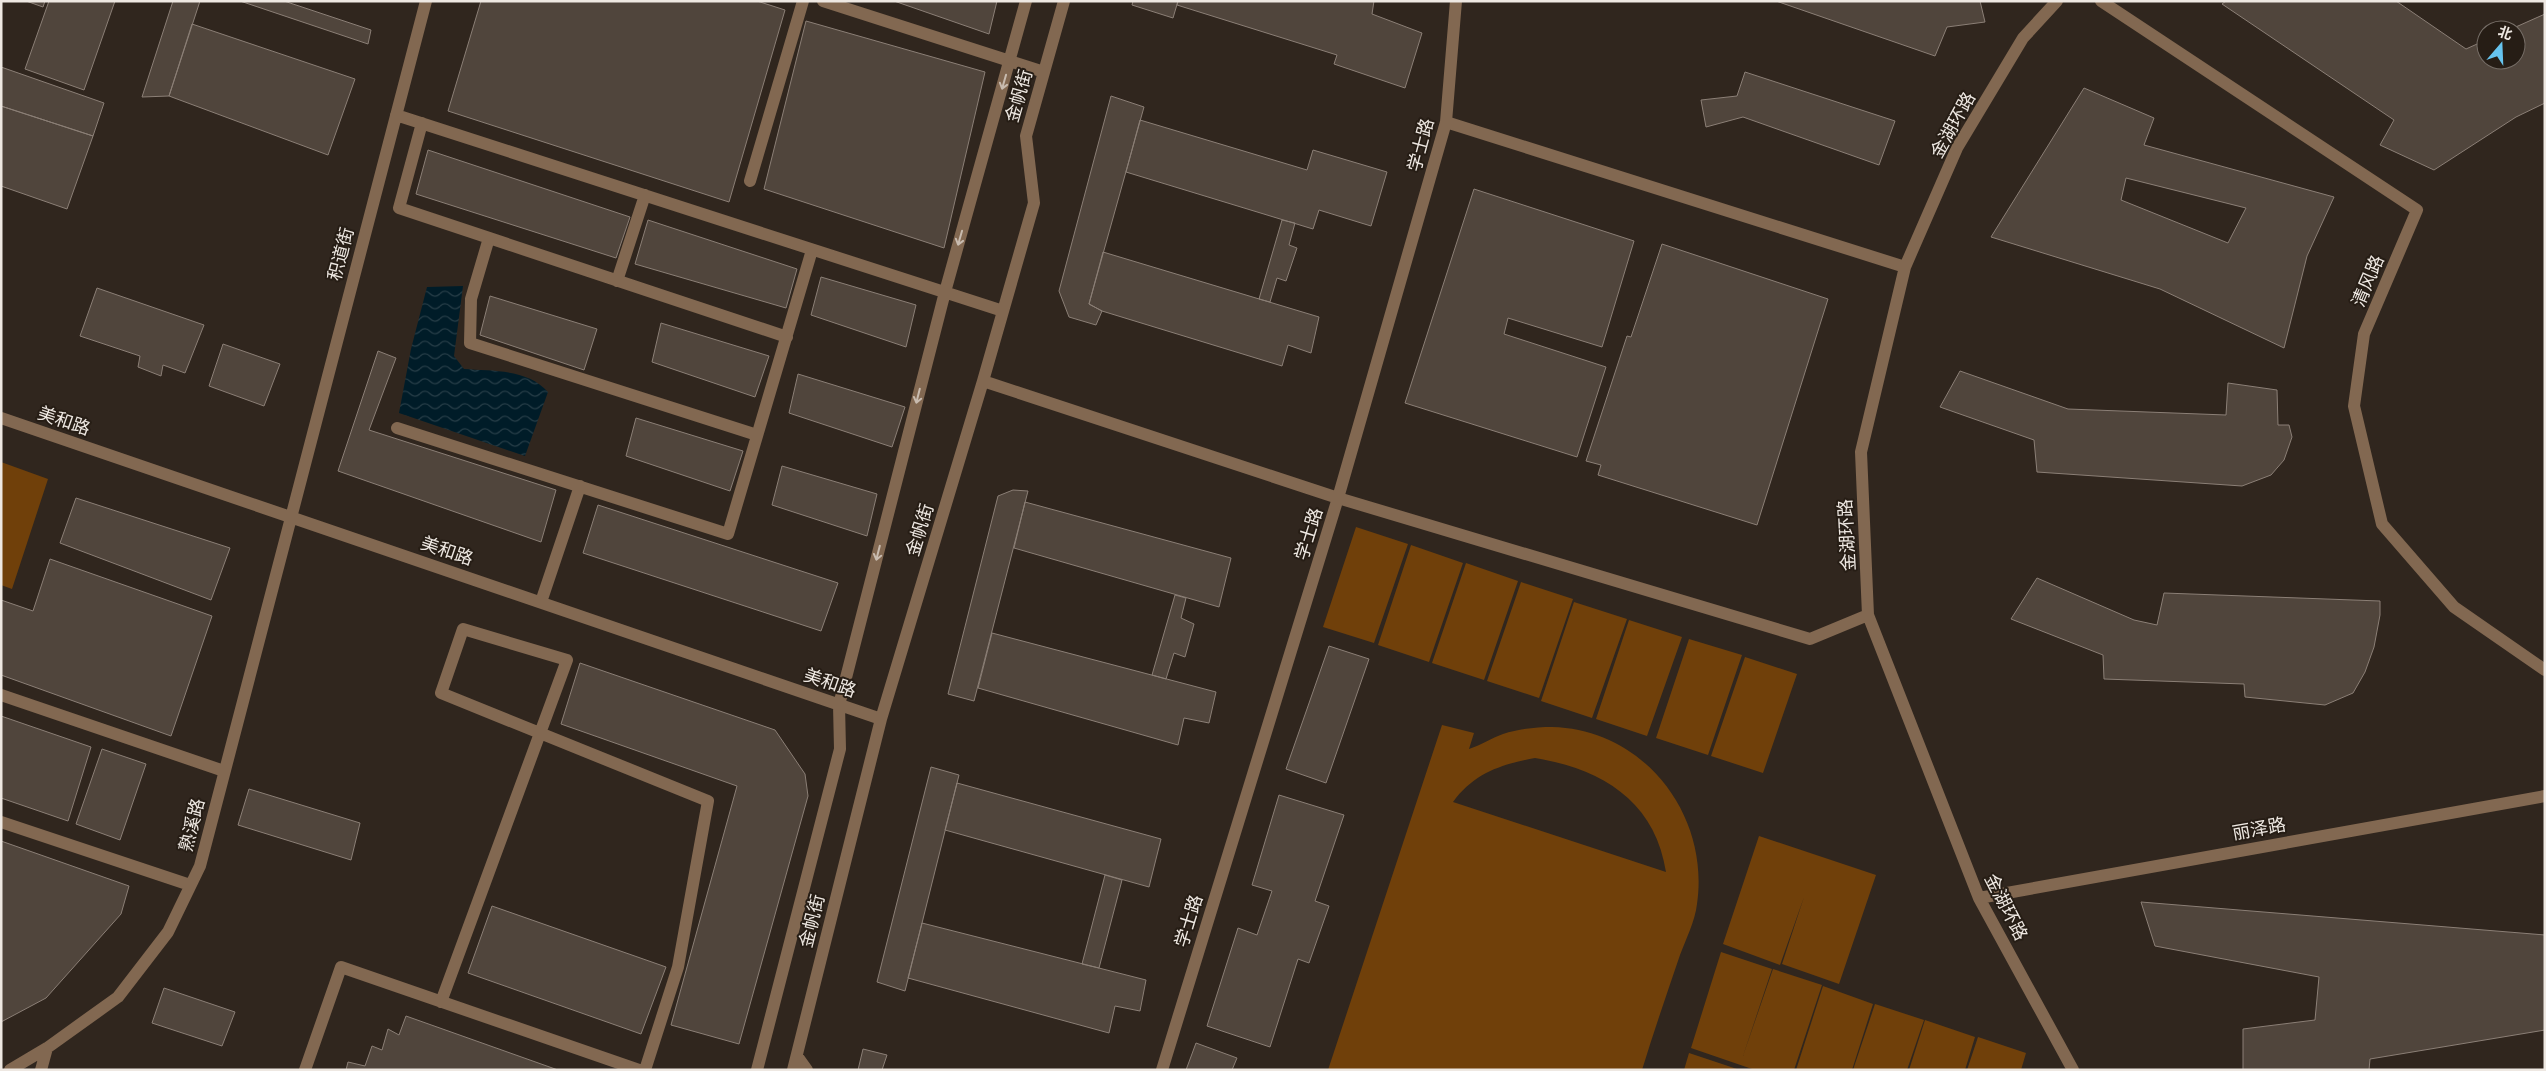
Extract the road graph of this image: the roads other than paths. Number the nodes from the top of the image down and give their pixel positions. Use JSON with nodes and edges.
{"nodes":[{"id":1,"x":426,"y":1,"type":"edge"},
{"id":2,"x":803,"y":1,"type":"edge"},
{"id":3,"x":823,"y":1,"type":"edge"},
{"id":4,"x":1026,"y":1,"type":"edge"},
{"id":5,"x":1064,"y":1,"type":"edge"},
{"id":6,"x":1456,"y":1,"type":"edge"},
{"id":7,"x":2057,"y":1,"type":"edge"},
{"id":8,"x":2101,"y":1,"type":"edge"},
{"id":9,"x":1009,"y":61,"type":"junction"},
{"id":10,"x":1044,"y":72,"type":"junction"},
{"id":11,"x":396,"y":115,"type":"junction"},
{"id":12,"x":1446,"y":122,"type":"junction"},
{"id":13,"x":422,"y":124,"type":"junction"},
{"id":14,"x":750,"y":181,"type":"dead end"},
{"id":15,"x":645,"y":195,"type":"junction"},
{"id":16,"x":489,"y":238,"type":"junction"},
{"id":17,"x":812,"y":250,"type":"junction"},
{"id":18,"x":1905,"y":267,"type":"junction"},
{"id":19,"x":616,"y":280,"type":"junction"},
{"id":20,"x":945,"y":292,"type":"junction"},
{"id":21,"x":1004,"y":311,"type":"junction"},
{"id":22,"x":786,"y":337,"type":"junction"},
{"id":23,"x":983,"y":381,"type":"junction"},
{"id":24,"x":1,"y":418,"type":"edge"},
{"id":25,"x":397,"y":428,"type":"dead end"},
{"id":26,"x":758,"y":435,"type":"junction"},
{"id":27,"x":580,"y":486,"type":"junction"},
{"id":28,"x":1338,"y":498,"type":"junction"},
{"id":29,"x":290,"y":516,"type":"junction"},
{"id":30,"x":541,"y":602,"type":"junction"},
{"id":31,"x":1868,"y":615,"type":"junction"},
{"id":32,"x":2545,"y":670,"type":"edge"},
{"id":33,"x":1,"y":695,"type":"edge"},
{"id":34,"x":838,"y":704,"type":"junction"},
{"id":35,"x":881,"y":719,"type":"junction"},
{"id":36,"x":540,"y":732,"type":"junction"},
{"id":37,"x":224,"y":771,"type":"junction"},
{"id":38,"x":2545,"y":796,"type":"edge"},
{"id":39,"x":1,"y":822,"type":"edge"},
{"id":40,"x":190,"y":885,"type":"junction"},
{"id":41,"x":1979,"y":898,"type":"junction"},
{"id":42,"x":441,"y":1002,"type":"junction"},
{"id":43,"x":47,"y":1048,"type":"junction"},
{"id":44,"x":796,"y":1056,"type":"junction"},
{"id":45,"x":10,"y":1070,"type":"edge"},
{"id":46,"x":41,"y":1070,"type":"edge"},
{"id":47,"x":305,"y":1070,"type":"edge"},
{"id":48,"x":639,"y":1070,"type":"edge"},
{"id":49,"x":646,"y":1070,"type":"edge"},
{"id":50,"x":756,"y":1070,"type":"edge"},
{"id":51,"x":793,"y":1070,"type":"edge"},
{"id":52,"x":807,"y":1070,"type":"edge"},
{"id":53,"x":1162,"y":1070,"type":"edge"},
{"id":54,"x":2073,"y":1070,"type":"edge"}],
"edges":[{"from":1,"to":11,"type":"street","name":"积道街"},
{"from":2,"to":14,"type":"street"},
{"from":3,"to":9,"type":"street"},
{"from":4,"to":9,"type":"street"},
{"from":5,"to":10,"type":"street","name":"金帆街"},
{"from":6,"to":12,"type":"street","name":"学士路"},
{"from":7,"to":18,"type":"street","name":"金湖环路"},
{"from":8,"to":32,"type":"street","name":"清风路"},
{"from":9,"to":10,"type":"street"},
{"from":9,"to":20,"type":"street","one_way":true},
{"from":10,"to":21,"type":"street","name":"金帆街"},
{"from":11,"to":13,"type":"street"},
{"from":11,"to":29,"type":"street","name":"积道街"},
{"from":12,"to":18,"type":"street"},
{"from":12,"to":28,"type":"street","name":"学士路"},
{"from":13,"to":15,"type":"street"},
{"from":13,"to":16,"type":"street"},
{"from":15,"to":17,"type":"street"},
{"from":15,"to":19,"type":"street"},
{"from":16,"to":19,"type":"street"},
{"from":16,"to":26,"type":"street"},
{"from":17,"to":20,"type":"street"},
{"from":17,"to":22,"type":"street"},
{"from":18,"to":31,"type":"street","name":"金湖环路"},
{"from":19,"to":22,"type":"street"},
{"from":20,"to":21,"type":"street"},
{"from":20,"to":34,"type":"street","one_way":true},
{"from":21,"to":23,"type":"street","name":"金帆街"},
{"from":22,"to":26,"type":"street"},
{"from":23,"to":28,"type":"street"},
{"from":23,"to":35,"type":"street","name":"金帆街"},
{"from":24,"to":29,"type":"street","name":"美和路"},
{"from":25,"to":27,"type":"street"},
{"from":26,"to":27,"type":"street"},
{"from":27,"to":30,"type":"street"},
{"from":28,"to":31,"type":"street"},
{"from":28,"to":53,"type":"street","name":"学士路"},
{"from":29,"to":30,"type":"street","name":"美和路"},
{"from":29,"to":37,"type":"street","name":"熟溪路"},
{"from":30,"to":34,"type":"street","name":"美和路"},
{"from":31,"to":41,"type":"street","name":"金湖环路"},
{"from":33,"to":37,"type":"street"},
{"from":34,"to":35,"type":"street","name":"美和路"},
{"from":34,"to":50,"type":"street"},
{"from":35,"to":44,"type":"street","name":"金帆街"},
{"from":36,"to":36,"type":"street"},
{"from":36,"to":42,"type":"street"},
{"from":36,"to":49,"type":"street"},
{"from":37,"to":40,"type":"street","name":"熟溪路"},
{"from":38,"to":41,"type":"street","name":"丽泽路"},
{"from":39,"to":40,"type":"street"},
{"from":40,"to":43,"type":"street","name":"熟溪路"},
{"from":41,"to":54,"type":"street","name":"金湖环路"},
{"from":42,"to":47,"type":"street"},
{"from":42,"to":48,"type":"street"},
{"from":43,"to":45,"type":"street","name":"熟溪路"},
{"from":43,"to":46,"type":"street"},
{"from":44,"to":51,"type":"street","name":"金帆街"},
{"from":44,"to":52,"type":"street"}]}
